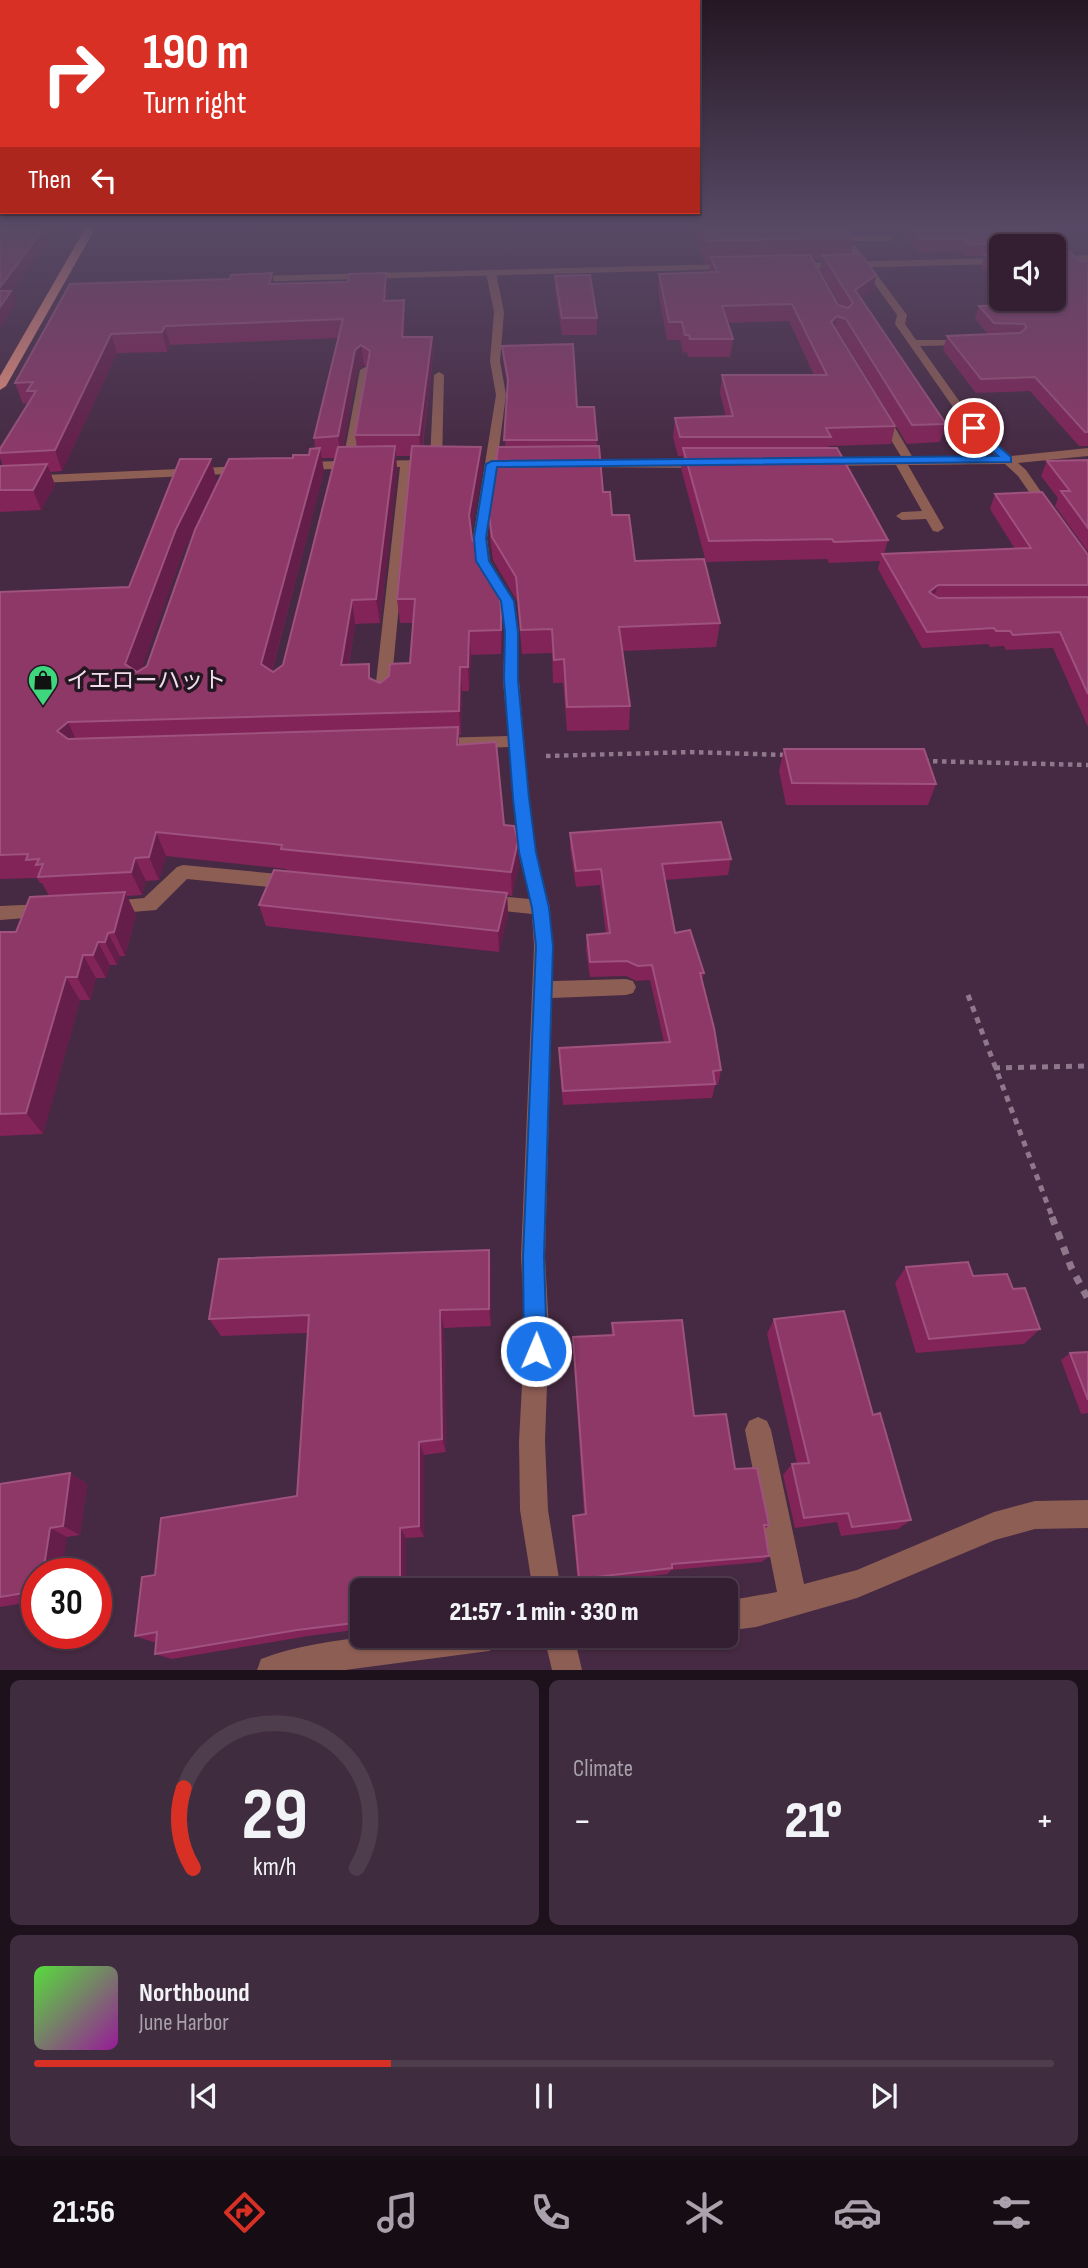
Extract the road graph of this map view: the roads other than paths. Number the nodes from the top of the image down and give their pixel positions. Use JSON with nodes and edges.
{"nodes":[{"id":1,"x":48,"y":305,"type":"edge"},
{"id":2,"x":498,"y":305,"type":"edge"},
{"id":3,"x":894,"y":305,"type":"edge"},
{"id":4,"x":976,"y":342,"type":"edge"},
{"id":5,"x":914,"y":343,"type":"junction"},
{"id":6,"x":365,"y":370,"type":"edge"},
{"id":7,"x":439,"y":375,"type":"dead end"},
{"id":8,"x":0,"y":386,"type":"edge"},
{"id":9,"x":876,"y":405,"type":"edge"},
{"id":10,"x":1084,"y":452,"type":"edge"},
{"id":11,"x":1007,"y":460,"type":"junction"},
{"id":12,"x":905,"y":462,"type":"junction"},
{"id":13,"x":803,"y":463,"type":"edge"},
{"id":14,"x":405,"y":464,"type":"junction"},
{"id":15,"x":570,"y":464,"type":"edge"},
{"id":16,"x":719,"y":464,"type":"edge"},
{"id":17,"x":1088,"y":464,"type":"edge"},
{"id":18,"x":291,"y":467,"type":"edge"},
{"id":19,"x":338,"y":468,"type":"junction"},
{"id":20,"x":254,"y":470,"type":"edge"},
{"id":21,"x":0,"y":481,"type":"edge"},
{"id":22,"x":931,"y":515,"type":"junction"},
{"id":23,"x":902,"y":516,"type":"dead end"},
{"id":24,"x":1053,"y":517,"type":"edge"},
{"id":25,"x":938,"y":528,"type":"dead end"},
{"id":26,"x":382,"y":700,"type":"edge"},
{"id":27,"x":421,"y":744,"type":"edge"},
{"id":28,"x":517,"y":749,"type":"junction"},
{"id":29,"x":313,"y":884,"type":"edge"},
{"id":30,"x":461,"y":899,"type":"edge"},
{"id":31,"x":95,"y":908,"type":"edge"},
{"id":32,"x":541,"y":908,"type":"junction"},
{"id":33,"x":68,"y":910,"type":"edge"},
{"id":34,"x":0,"y":913,"type":"edge"},
{"id":35,"x":626,"y":987,"type":"dead end"},
{"id":36,"x":543,"y":990,"type":"junction"},
{"id":37,"x":758,"y":1430,"type":"dead end"},
{"id":38,"x":1088,"y":1514,"type":"edge"},
{"id":39,"x":545,"y":1578,"type":"edge"},
{"id":40,"x":793,"y":1601,"type":"junction"},
{"id":41,"x":738,"y":1613,"type":"edge"},
{"id":42,"x":396,"y":1648,"type":"edge"},
{"id":43,"x":561,"y":1648,"type":"edge"},
{"id":44,"x":272,"y":1670,"type":"edge"},
{"id":45,"x":566,"y":1670,"type":"edge"}],
"edges":[{"from":1,"to":8,"type":"highway"},
{"from":2,"to":28,"type":"street"},
{"from":3,"to":5,"type":"street"},
{"from":4,"to":5,"type":"street"},
{"from":5,"to":11,"type":"street"},
{"from":6,"to":19,"type":"street"},
{"from":7,"to":14,"type":"street"},
{"from":9,"to":12,"type":"street"},
{"from":10,"to":11,"type":"street"},
{"from":10,"to":17,"type":"street"},
{"from":11,"to":12,"type":"street"},
{"from":11,"to":24,"type":"street"},
{"from":12,"to":13,"type":"street"},
{"from":12,"to":22,"type":"street"},
{"from":14,"to":19,"type":"street"},
{"from":14,"to":26,"type":"street"},
{"from":15,"to":16,"type":"street"},
{"from":18,"to":19,"type":"street"},
{"from":20,"to":21,"type":"street"},
{"from":22,"to":23,"type":"street"},
{"from":22,"to":25,"type":"street"},
{"from":27,"to":28,"type":"street"},
{"from":28,"to":32,"type":"street"},
{"from":29,"to":31,"type":"street"},
{"from":30,"to":32,"type":"street"},
{"from":32,"to":36,"type":"street"},
{"from":33,"to":34,"type":"street"},
{"from":35,"to":36,"type":"street"},
{"from":36,"to":39,"type":"street"},
{"from":37,"to":40,"type":"street"},
{"from":38,"to":40,"type":"street"},
{"from":40,"to":41,"type":"street"},
{"from":42,"to":44,"type":"street"},
{"from":43,"to":45,"type":"street"}]}
